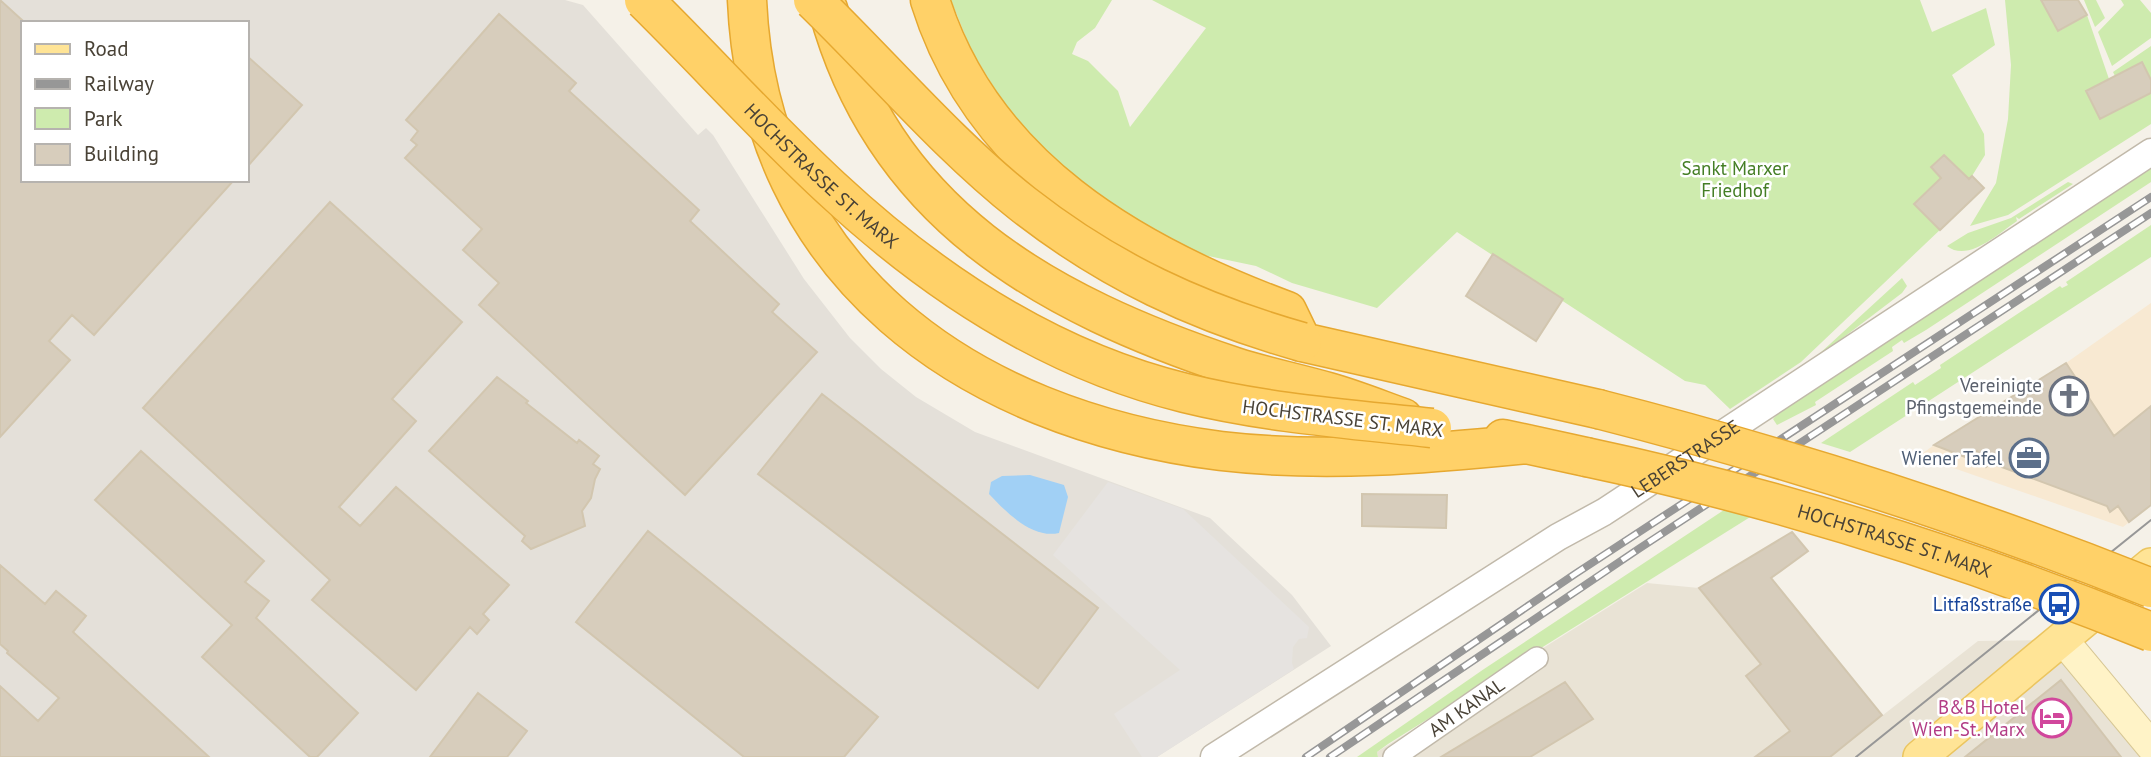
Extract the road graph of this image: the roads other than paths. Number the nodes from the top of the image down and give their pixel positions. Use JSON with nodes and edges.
{"nodes":[{"id":1,"x":644,"y":0,"type":"edge"},
{"id":2,"x":747,"y":0,"type":"edge"},
{"id":3,"x":930,"y":0,"type":"edge"},
{"id":4,"x":824,"y":7,"type":"edge"},
{"id":5,"x":2151,"y":152,"type":"edge"},
{"id":6,"x":1302,"y":342,"type":"junction"},
{"id":7,"x":1432,"y":428,"type":"junction"},
{"id":8,"x":1527,"y":444,"type":"junction"},
{"id":9,"x":2151,"y":565,"type":"edge"},
{"id":10,"x":2151,"y":588,"type":"edge"},
{"id":11,"x":2151,"y":632,"type":"edge"},
{"id":12,"x":2063,"y":640,"type":"junction"},
{"id":13,"x":1537,"y":658,"type":"dead end"},
{"id":14,"x":2151,"y":746,"type":"edge"},
{"id":15,"x":1214,"y":757,"type":"edge"},
{"id":16,"x":1394,"y":757,"type":"edge"},
{"id":17,"x":1920,"y":757,"type":"edge"}],
"edges":[{"from":1,"to":7,"type":"highway","name":"HOCHSTRASSE ST. MARX","bridge":true},
{"from":2,"to":8,"type":"highway"},
{"from":3,"to":6,"type":"highway"},
{"from":4,"to":6,"type":"highway","bridge":true},
{"from":4,"to":7,"type":"highway","bridge":true},
{"from":5,"to":15,"type":"street","name":"LEBERSTRASSE"},
{"from":6,"to":10,"type":"highway","bridge":true},
{"from":7,"to":8,"type":"highway","name":"HOCHSTRASSE ST. MARX"},
{"from":8,"to":11,"type":"highway","name":"HOCHSTRASSE ST. MARX","bridge":true},
{"from":9,"to":12,"type":"main road"},
{"from":12,"to":14,"type":"main road"},
{"from":12,"to":17,"type":"main road"},
{"from":13,"to":16,"type":"street","name":"AM KANAL"}]}
